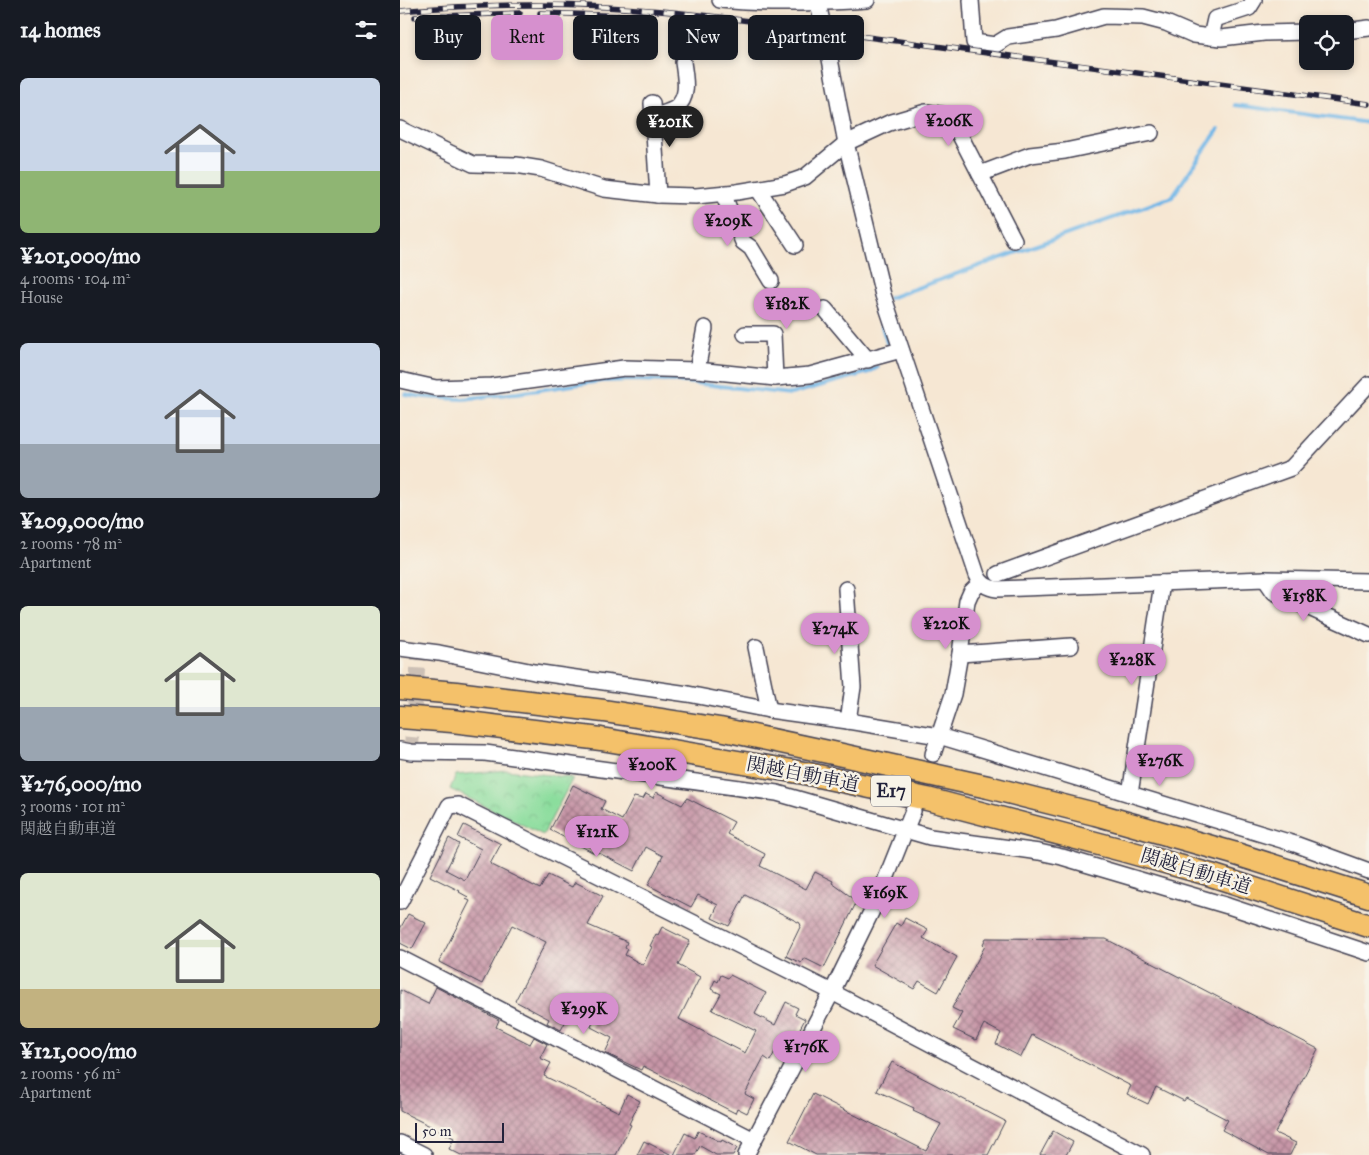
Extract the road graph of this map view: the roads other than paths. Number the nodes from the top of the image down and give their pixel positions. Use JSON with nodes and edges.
{"nodes":[{"id":1,"x":720,"y":0,"type":"edge"},
{"id":2,"x":868,"y":0,"type":"edge"},
{"id":3,"x":971,"y":0,"type":"edge"},
{"id":4,"x":1254,"y":0,"type":"edge"},
{"id":5,"x":817,"y":1,"type":"edge"},
{"id":6,"x":1369,"y":28,"type":"edge"},
{"id":7,"x":1354,"y":30,"type":"edge"},
{"id":8,"x":1299,"y":32,"type":"edge"},
{"id":9,"x":1211,"y":36,"type":"junction"},
{"id":10,"x":683,"y":62,"type":"dead end"},
{"id":11,"x":400,"y":129,"type":"edge"},
{"id":12,"x":1151,"y":133,"type":"dead end"},
{"id":13,"x":846,"y":143,"type":"junction"},
{"id":14,"x":980,"y":174,"type":"junction"},
{"id":15,"x":758,"y":189,"type":"junction"},
{"id":16,"x":723,"y":194,"type":"junction"},
{"id":17,"x":658,"y":195,"type":"junction"},
{"id":18,"x":1014,"y":240,"type":"dead end"},
{"id":19,"x":795,"y":245,"type":"dead end"},
{"id":20,"x":771,"y":281,"type":"dead end"},
{"id":21,"x":825,"y":308,"type":"dead end"},
{"id":22,"x":705,"y":328,"type":"dead end"},
{"id":23,"x":745,"y":334,"type":"dead end"},
{"id":24,"x":901,"y":350,"type":"junction"},
{"id":25,"x":868,"y":360,"type":"junction"},
{"id":26,"x":697,"y":370,"type":"junction"},
{"id":27,"x":775,"y":378,"type":"junction"},
{"id":28,"x":400,"y":380,"type":"edge"},
{"id":29,"x":1369,"y":384,"type":"edge"},
{"id":30,"x":998,"y":574,"type":"dead end"},
{"id":31,"x":1265,"y":579,"type":"junction"},
{"id":32,"x":1369,"y":581,"type":"edge"},
{"id":33,"x":981,"y":582,"type":"junction"},
{"id":34,"x":1162,"y":583,"type":"junction"},
{"id":35,"x":846,"y":590,"type":"dead end"},
{"id":36,"x":1369,"y":635,"type":"edge"},
{"id":37,"x":1071,"y":646,"type":"dead end"},
{"id":38,"x":756,"y":647,"type":"dead end"},
{"id":39,"x":400,"y":648,"type":"edge"},
{"id":40,"x":960,"y":654,"type":"junction"},
{"id":41,"x":400,"y":688,"type":"edge"},
{"id":42,"x":769,"y":710,"type":"junction"},
{"id":43,"x":400,"y":717,"type":"edge"},
{"id":44,"x":848,"y":721,"type":"junction"},
{"id":45,"x":939,"y":736,"type":"junction"},
{"id":46,"x":400,"y":750,"type":"edge"},
{"id":47,"x":933,"y":754,"type":"dead end"},
{"id":48,"x":1130,"y":794,"type":"junction"},
{"id":49,"x":913,"y":811,"type":"dead end"},
{"id":50,"x":906,"y":831,"type":"junction"},
{"id":51,"x":1369,"y":871,"type":"edge"},
{"id":52,"x":404,"y":886,"type":"edge"},
{"id":53,"x":1369,"y":896,"type":"edge"},
{"id":54,"x":400,"y":902,"type":"edge"},
{"id":55,"x":1369,"y":926,"type":"edge"},
{"id":56,"x":1369,"y":953,"type":"edge"},
{"id":57,"x":400,"y":958,"type":"edge"},
{"id":58,"x":832,"y":992,"type":"junction"},
{"id":59,"x":754,"y":1140,"type":"junction"},
{"id":60,"x":400,"y":1143,"type":"edge"},
{"id":61,"x":424,"y":1155,"type":"edge"},
{"id":62,"x":746,"y":1155,"type":"edge"},
{"id":63,"x":1142,"y":1155,"type":"edge"}],
"edges":[{"from":1,"to":5,"type":"street"},
{"from":2,"to":5,"type":"street"},
{"from":3,"to":9,"type":"street"},
{"from":4,"to":9,"type":"street"},
{"from":5,"to":13,"type":"street"},
{"from":6,"to":7,"type":"street"},
{"from":8,"to":9,"type":"street"},
{"from":10,"to":17,"type":"street"},
{"from":11,"to":17,"type":"street"},
{"from":12,"to":14,"type":"street"},
{"from":13,"to":14,"type":"street"},
{"from":13,"to":15,"type":"street"},
{"from":13,"to":24,"type":"street"},
{"from":14,"to":18,"type":"street"},
{"from":15,"to":16,"type":"street"},
{"from":15,"to":19,"type":"street"},
{"from":16,"to":17,"type":"street"},
{"from":16,"to":20,"type":"street"},
{"from":21,"to":25,"type":"street"},
{"from":22,"to":26,"type":"street"},
{"from":23,"to":27,"type":"street"},
{"from":24,"to":25,"type":"street"},
{"from":24,"to":33,"type":"street"},
{"from":25,"to":27,"type":"street"},
{"from":26,"to":27,"type":"street"},
{"from":26,"to":28,"type":"street"},
{"from":29,"to":30,"type":"street"},
{"from":31,"to":32,"type":"street"},
{"from":31,"to":34,"type":"street"},
{"from":31,"to":36,"type":"street"},
{"from":33,"to":34,"type":"street"},
{"from":33,"to":40,"type":"street"},
{"from":34,"to":48,"type":"street"},
{"from":35,"to":44,"type":"street"},
{"from":37,"to":40,"type":"street"},
{"from":38,"to":42,"type":"street"},
{"from":39,"to":42,"type":"street"},
{"from":40,"to":45,"type":"street"},
{"from":41,"to":53,"type":"highway","name":"関越自動車道","number":"E17"},
{"from":42,"to":44,"type":"street"},
{"from":43,"to":55,"type":"highway","name":"関越自動車道","number":"E17"},
{"from":44,"to":45,"type":"street"},
{"from":45,"to":47,"type":"street"},
{"from":45,"to":48,"type":"street"},
{"from":46,"to":50,"type":"street"},
{"from":48,"to":51,"type":"street"},
{"from":49,"to":50,"type":"street"},
{"from":50,"to":56,"type":"street"},
{"from":50,"to":58,"type":"street"},
{"from":52,"to":54,"type":"street"},
{"from":52,"to":58,"type":"street"},
{"from":57,"to":59,"type":"street"},
{"from":58,"to":59,"type":"street"},
{"from":58,"to":63,"type":"street"},
{"from":59,"to":62,"type":"street"},
{"from":60,"to":61,"type":"street"}]}
